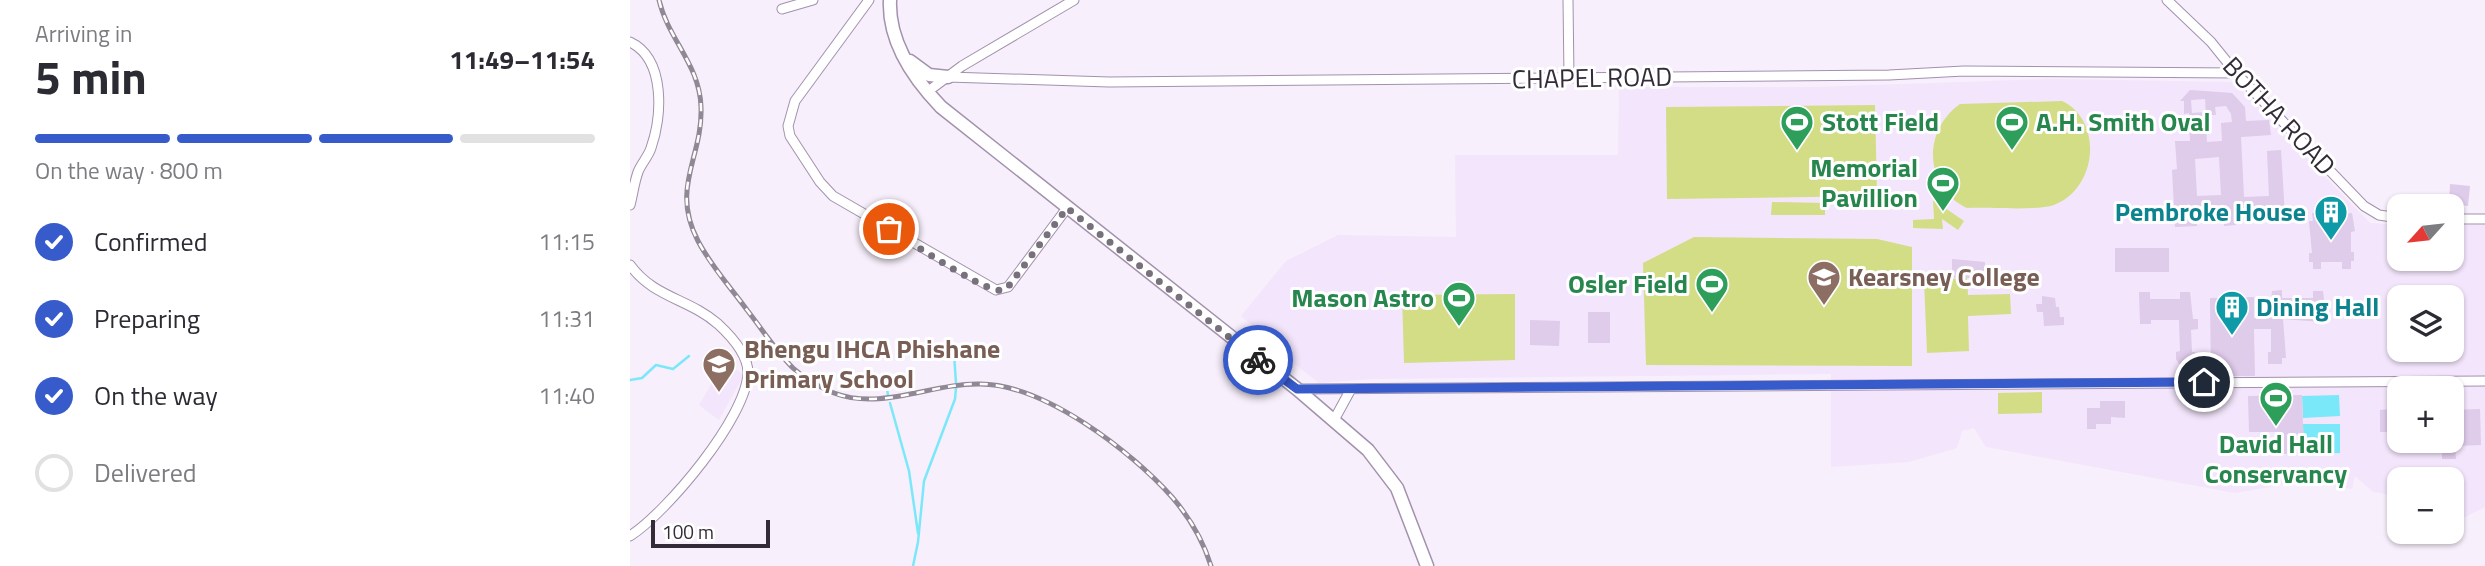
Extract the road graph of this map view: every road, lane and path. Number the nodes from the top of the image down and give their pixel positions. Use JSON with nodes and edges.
{"nodes":[{"id":1,"x":813,"y":0,"type":"edge"},
{"id":2,"x":869,"y":0,"type":"edge"},
{"id":3,"x":890,"y":0,"type":"edge"},
{"id":4,"x":1074,"y":0,"type":"edge"},
{"id":5,"x":1569,"y":0,"type":"edge"},
{"id":6,"x":2167,"y":0,"type":"edge"},
{"id":7,"x":782,"y":9,"type":"dead end"},
{"id":8,"x":630,"y":42,"type":"edge"},
{"id":9,"x":899,"y":48,"type":"junction"},
{"id":10,"x":2235,"y":73,"type":"junction"},
{"id":11,"x":948,"y":77,"type":"junction"},
{"id":12,"x":1569,"y":78,"type":"junction"},
{"id":13,"x":927,"y":92,"type":"junction"},
{"id":14,"x":630,"y":205,"type":"edge"},
{"id":15,"x":1067,"y":208,"type":"junction"},
{"id":16,"x":2387,"y":216,"type":"edge"},
{"id":17,"x":2464,"y":219,"type":"edge"},
{"id":18,"x":2485,"y":219,"type":"edge"},
{"id":19,"x":630,"y":264,"type":"edge"},
{"id":20,"x":2485,"y":381,"type":"edge"},
{"id":21,"x":1297,"y":389,"type":"junction"},
{"id":22,"x":1351,"y":389,"type":"junction"},
{"id":23,"x":1334,"y":420,"type":"junction"},
{"id":24,"x":630,"y":536,"type":"edge"},
{"id":25,"x":1427,"y":566,"type":"edge"}],
"edges":[{"from":1,"to":7,"type":"street"},
{"from":2,"to":15,"type":"street"},
{"from":3,"to":9,"type":"main road"},
{"from":4,"to":11,"type":"street"},
{"from":5,"to":12,"type":"street"},
{"from":6,"to":10,"type":"street","name":"BOTHA ROAD"},
{"from":8,"to":14,"type":"street"},
{"from":9,"to":11,"type":"main road"},
{"from":9,"to":13,"type":"main road"},
{"from":10,"to":12,"type":"street","name":"CHAPEL ROAD"},
{"from":10,"to":16,"type":"street","name":"BOTHA ROAD"},
{"from":11,"to":12,"type":"street","name":"CHAPEL ROAD"},
{"from":11,"to":13,"type":"street"},
{"from":13,"to":15,"type":"main road"},
{"from":15,"to":21,"type":"main road"},
{"from":17,"to":18,"type":"street"},
{"from":19,"to":24,"type":"street"},
{"from":20,"to":22,"type":"street"},
{"from":21,"to":22,"type":"street"},
{"from":21,"to":23,"type":"main road"},
{"from":22,"to":23,"type":"street"},
{"from":23,"to":25,"type":"main road"}]}
